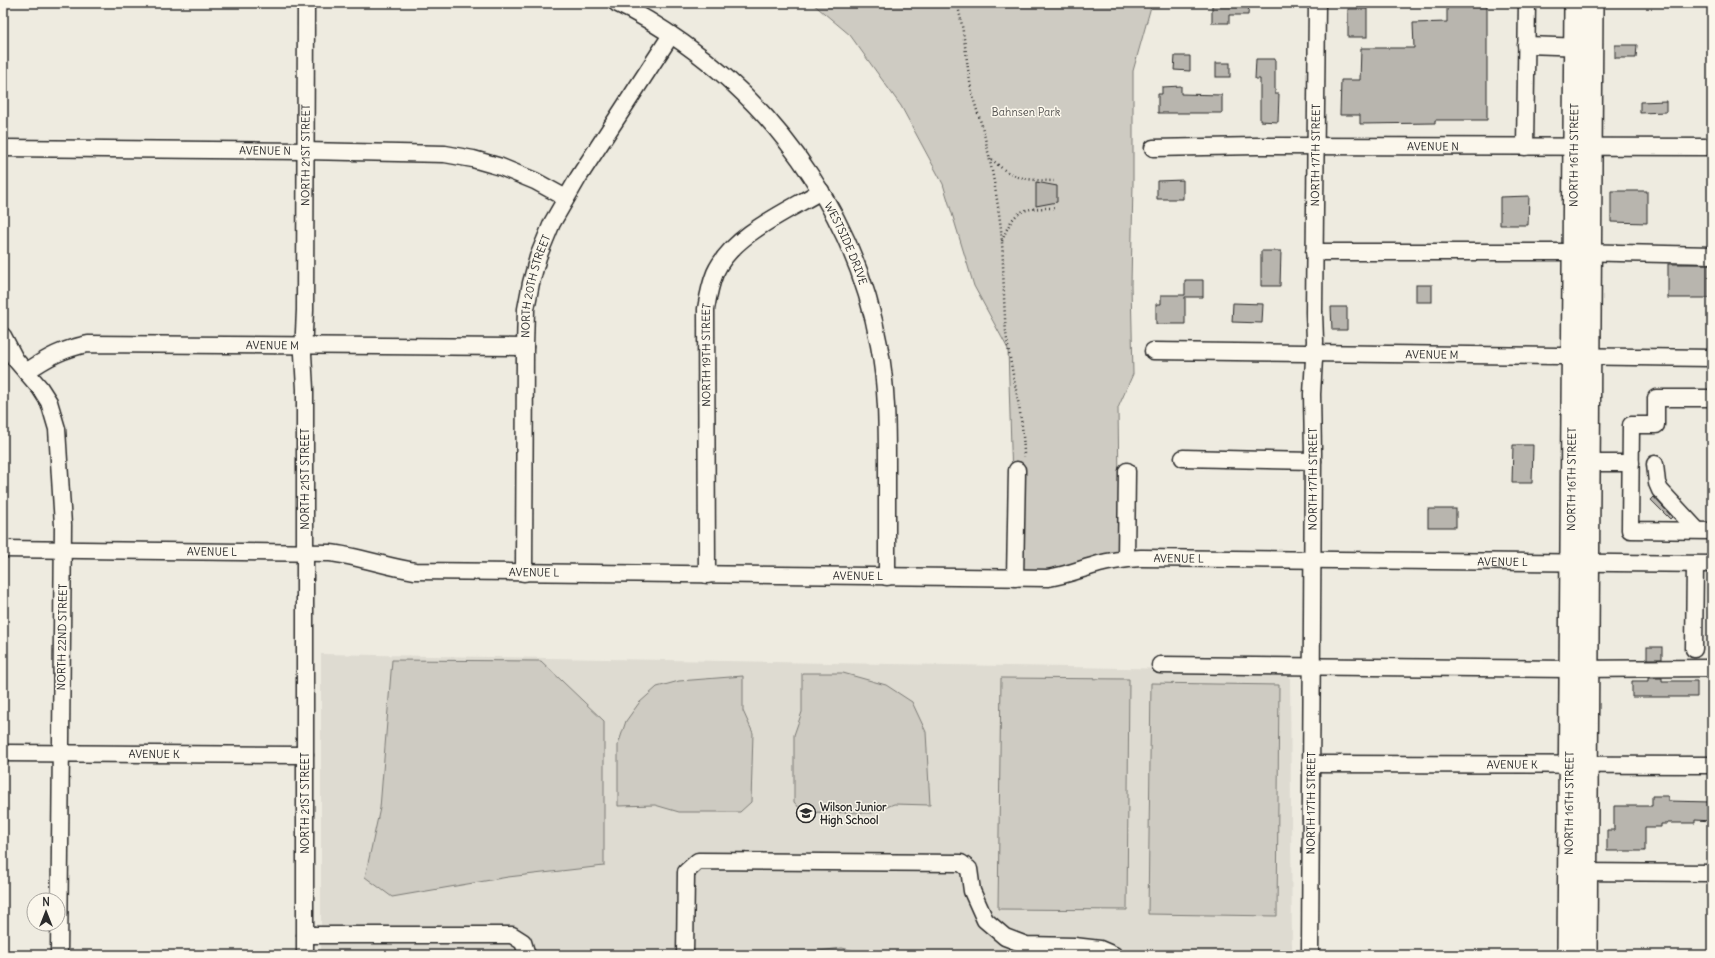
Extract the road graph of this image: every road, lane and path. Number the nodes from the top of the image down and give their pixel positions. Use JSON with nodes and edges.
{"nodes":[{"id":1,"x":306,"y":3,"type":"edge"},
{"id":2,"x":616,"y":3,"type":"edge"},
{"id":3,"x":957,"y":3,"type":"edge"},
{"id":4,"x":1317,"y":3,"type":"edge"},
{"id":5,"x":1527,"y":3,"type":"edge"},
{"id":6,"x":1575,"y":3,"type":"edge"},
{"id":7,"x":1592,"y":3,"type":"edge"},
{"id":8,"x":671,"y":35,"type":"junction"},
{"id":9,"x":1526,"y":45,"type":"junction"},
{"id":10,"x":1583,"y":47,"type":"junction"},
{"id":11,"x":1316,"y":146,"type":"junction"},
{"id":12,"x":1525,"y":147,"type":"junction"},
{"id":13,"x":1583,"y":147,"type":"junction"},
{"id":14,"x":1712,"y":147,"type":"edge"},
{"id":15,"x":3,"y":148,"type":"edge"},
{"id":16,"x":1153,"y":148,"type":"dead end"},
{"id":17,"x":305,"y":151,"type":"junction"},
{"id":18,"x":988,"y":155,"type":"junction"},
{"id":19,"x":1054,"y":181,"type":"dead end"},
{"id":20,"x":821,"y":191,"type":"junction"},
{"id":21,"x":566,"y":198,"type":"junction"},
{"id":22,"x":1054,"y":208,"type":"dead end"},
{"id":23,"x":1002,"y":242,"type":"junction"},
{"id":24,"x":1314,"y":252,"type":"junction"},
{"id":25,"x":1582,"y":252,"type":"junction"},
{"id":26,"x":1712,"y":255,"type":"edge"},
{"id":27,"x":3,"y":336,"type":"edge"},
{"id":28,"x":304,"y":345,"type":"junction"},
{"id":29,"x":524,"y":347,"type":"junction"},
{"id":30,"x":1153,"y":351,"type":"dead end"},
{"id":31,"x":1315,"y":352,"type":"junction"},
{"id":32,"x":1581,"y":356,"type":"junction"},
{"id":33,"x":1712,"y":358,"type":"edge"},
{"id":34,"x":26,"y":372,"type":"junction"},
{"id":35,"x":1712,"y":398,"type":"edge"},
{"id":36,"x":1184,"y":458,"type":"dead end"},
{"id":37,"x":1313,"y":461,"type":"junction"},
{"id":38,"x":1581,"y":463,"type":"junction"},
{"id":39,"x":1631,"y":463,"type":"junction"},
{"id":40,"x":1655,"y":464,"type":"dead end"},
{"id":41,"x":1021,"y":466,"type":"joint"},
{"id":42,"x":1127,"y":471,"type":"dead end"},
{"id":43,"x":1704,"y":530,"type":"edge"},
{"id":44,"x":3,"y":549,"type":"edge"},
{"id":45,"x":63,"y":550,"type":"junction"},
{"id":46,"x":305,"y":553,"type":"junction"},
{"id":47,"x":1126,"y":559,"type":"junction"},
{"id":48,"x":1312,"y":560,"type":"junction"},
{"id":49,"x":1580,"y":563,"type":"junction"},
{"id":50,"x":1695,"y":564,"type":"junction"},
{"id":51,"x":1712,"y":564,"type":"edge"},
{"id":52,"x":524,"y":573,"type":"junction"},
{"id":53,"x":708,"y":575,"type":"junction"},
{"id":54,"x":887,"y":577,"type":"junction"},
{"id":55,"x":1015,"y":578,"type":"junction"},
{"id":56,"x":1694,"y":649,"type":"dead end"},
{"id":57,"x":1160,"y":665,"type":"dead end"},
{"id":58,"x":1312,"y":666,"type":"junction"},
{"id":59,"x":1712,"y":668,"type":"edge"},
{"id":60,"x":1579,"y":669,"type":"junction"},
{"id":61,"x":3,"y":753,"type":"edge"},
{"id":62,"x":60,"y":753,"type":"junction"},
{"id":63,"x":305,"y":755,"type":"junction"},
{"id":64,"x":1312,"y":764,"type":"junction"},
{"id":65,"x":1712,"y":765,"type":"edge"},
{"id":66,"x":1578,"y":766,"type":"junction"},
{"id":67,"x":1578,"y":872,"type":"junction"},
{"id":68,"x":1712,"y":873,"type":"edge"},
{"id":69,"x":305,"y":935,"type":"junction"},
{"id":70,"x":59,"y":955,"type":"edge"},
{"id":71,"x":305,"y":955,"type":"edge"},
{"id":72,"x":527,"y":955,"type":"edge"},
{"id":73,"x":686,"y":955,"type":"edge"},
{"id":74,"x":1114,"y":955,"type":"edge"},
{"id":75,"x":1310,"y":955,"type":"edge"},
{"id":76,"x":1568,"y":955,"type":"edge"},
{"id":77,"x":1586,"y":955,"type":"edge"}],
"edges":[{"from":1,"to":17,"type":"street","name":"NORTH 21ST STREET"},
{"from":2,"to":8,"type":"street","name":"WESTSIDE DRIVE"},
{"from":3,"to":18,"type":"path"},
{"from":4,"to":11,"type":"street","name":"NORTH 17TH STREET"},
{"from":5,"to":9,"type":"street"},
{"from":6,"to":10,"type":"main road","name":"NORTH 16TH STREET"},
{"from":7,"to":10,"type":"main road","name":"NORTH 16TH STREET"},
{"from":8,"to":20,"type":"street","name":"WESTSIDE DRIVE"},
{"from":8,"to":21,"type":"street","name":"NORTH 20TH STREET"},
{"from":9,"to":10,"type":"street"},
{"from":9,"to":12,"type":"street"},
{"from":10,"to":13,"type":"main road","name":"NORTH 16TH STREET"},
{"from":11,"to":12,"type":"street","name":"AVENUE N"},
{"from":11,"to":16,"type":"street","name":"AVENUE N"},
{"from":11,"to":24,"type":"street","name":"NORTH 17TH STREET"},
{"from":12,"to":13,"type":"street","name":"AVENUE N"},
{"from":13,"to":14,"type":"street","name":"AVENUE N"},
{"from":13,"to":25,"type":"main road","name":"NORTH 16TH STREET"},
{"from":15,"to":17,"type":"street","name":"AVENUE N"},
{"from":17,"to":21,"type":"street","name":"AVENUE N"},
{"from":17,"to":28,"type":"street","name":"NORTH 21ST STREET"},
{"from":18,"to":19,"type":"path"},
{"from":18,"to":23,"type":"path"},
{"from":20,"to":53,"type":"street","name":"NORTH 19TH STREET"},
{"from":20,"to":54,"type":"street","name":"WESTSIDE DRIVE"},
{"from":21,"to":29,"type":"street","name":"NORTH 20TH STREET"},
{"from":22,"to":23,"type":"path"},
{"from":23,"to":41,"type":"path"},
{"from":24,"to":25,"type":"street"},
{"from":24,"to":31,"type":"street","name":"NORTH 17TH STREET"},
{"from":25,"to":26,"type":"street"},
{"from":25,"to":32,"type":"main road","name":"NORTH 16TH STREET"},
{"from":27,"to":34,"type":"street","name":"NORTH 22ND STREET"},
{"from":28,"to":29,"type":"street","name":"AVENUE M"},
{"from":28,"to":34,"type":"street","name":"AVENUE M"},
{"from":28,"to":46,"type":"street","name":"NORTH 21ST STREET"},
{"from":29,"to":52,"type":"street","name":"NORTH 20TH STREET"},
{"from":30,"to":31,"type":"street","name":"AVENUE M"},
{"from":31,"to":32,"type":"street","name":"AVENUE M"},
{"from":31,"to":37,"type":"street","name":"NORTH 17TH STREET"},
{"from":32,"to":33,"type":"street","name":"AVENUE M"},
{"from":32,"to":38,"type":"main road","name":"NORTH 16TH STREET"},
{"from":34,"to":45,"type":"street","name":"NORTH 22ND STREET"},
{"from":35,"to":39,"type":"street"},
{"from":36,"to":37,"type":"street"},
{"from":37,"to":48,"type":"street","name":"NORTH 17TH STREET"},
{"from":38,"to":39,"type":"street"},
{"from":38,"to":49,"type":"main road","name":"NORTH 16TH STREET"},
{"from":39,"to":43,"type":"street"},
{"from":40,"to":43,"type":"street"},
{"from":41,"to":55,"type":"street"},
{"from":42,"to":47,"type":"street"},
{"from":44,"to":45,"type":"street","name":"AVENUE L"},
{"from":45,"to":46,"type":"street","name":"AVENUE L"},
{"from":45,"to":62,"type":"street","name":"NORTH 22ND STREET"},
{"from":46,"to":52,"type":"street","name":"AVENUE L"},
{"from":46,"to":63,"type":"street","name":"NORTH 21ST STREET"},
{"from":47,"to":48,"type":"street","name":"AVENUE L"},
{"from":47,"to":55,"type":"street","name":"AVENUE L"},
{"from":48,"to":49,"type":"street","name":"AVENUE L"},
{"from":48,"to":58,"type":"street","name":"NORTH 17TH STREET"},
{"from":49,"to":50,"type":"street","name":"AVENUE L"},
{"from":49,"to":60,"type":"main road","name":"NORTH 16TH STREET"},
{"from":50,"to":51,"type":"street","name":"AVENUE L"},
{"from":50,"to":56,"type":"street"},
{"from":52,"to":53,"type":"street","name":"AVENUE L"},
{"from":53,"to":54,"type":"street","name":"AVENUE L"},
{"from":54,"to":55,"type":"street","name":"AVENUE L"},
{"from":57,"to":58,"type":"street"},
{"from":58,"to":60,"type":"street"},
{"from":58,"to":64,"type":"street","name":"NORTH 17TH STREET"},
{"from":59,"to":60,"type":"street"},
{"from":60,"to":66,"type":"main road","name":"NORTH 16TH STREET"},
{"from":61,"to":62,"type":"street","name":"AVENUE K"},
{"from":62,"to":63,"type":"street","name":"AVENUE K"},
{"from":62,"to":70,"type":"street","name":"NORTH 22ND STREET"},
{"from":63,"to":69,"type":"street","name":"NORTH 21ST STREET"},
{"from":64,"to":66,"type":"street","name":"AVENUE K"},
{"from":64,"to":75,"type":"street","name":"NORTH 17TH STREET"},
{"from":65,"to":66,"type":"street","name":"AVENUE K"},
{"from":66,"to":67,"type":"main road","name":"NORTH 16TH STREET"},
{"from":67,"to":68,"type":"street"},
{"from":67,"to":76,"type":"main road","name":"NORTH 16TH STREET"},
{"from":67,"to":77,"type":"main road","name":"NORTH 16TH STREET"},
{"from":69,"to":71,"type":"street","name":"NORTH 21ST STREET"},
{"from":69,"to":72,"type":"street"},
{"from":73,"to":74,"type":"street"}]}
